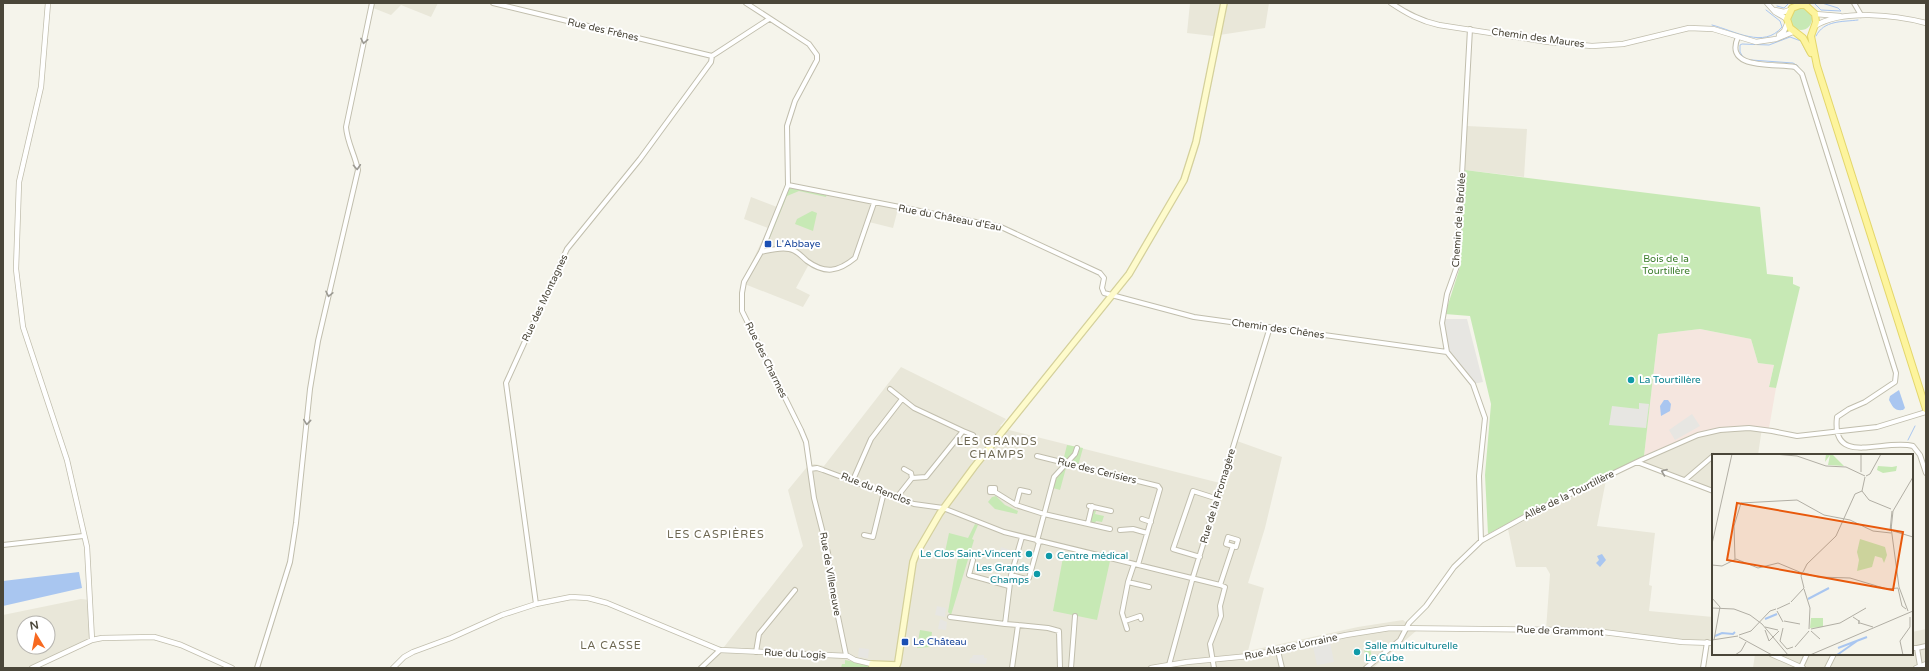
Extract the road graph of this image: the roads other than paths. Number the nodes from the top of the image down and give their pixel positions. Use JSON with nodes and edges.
{"nodes":[{"id":1,"x":48,"y":3,"type":"edge"},
{"id":2,"x":372,"y":3,"type":"edge"},
{"id":3,"x":493,"y":3,"type":"edge"},
{"id":4,"x":746,"y":3,"type":"edge"},
{"id":5,"x":1224,"y":3,"type":"edge"},
{"id":6,"x":1391,"y":3,"type":"edge"},
{"id":7,"x":1854,"y":3,"type":"edge"},
{"id":8,"x":506,"y":4,"type":"edge"},
{"id":9,"x":1804,"y":4,"type":"edge"},
{"id":10,"x":1769,"y":5,"type":"edge"},
{"id":11,"x":1791,"y":7,"type":"edge"},
{"id":12,"x":1815,"y":14,"type":"junction"},
{"id":13,"x":1861,"y":15,"type":"junction"},
{"id":14,"x":1851,"y":16,"type":"junction"},
{"id":15,"x":769,"y":19,"type":"junction"},
{"id":16,"x":1787,"y":22,"type":"junction"},
{"id":17,"x":1926,"y":23,"type":"edge"},
{"id":18,"x":1814,"y":28,"type":"junction"},
{"id":19,"x":1470,"y":30,"type":"junction"},
{"id":20,"x":1796,"y":33,"type":"junction"},
{"id":21,"x":1738,"y":37,"type":"junction"},
{"id":22,"x":1776,"y":38,"type":"junction"},
{"id":23,"x":712,"y":56,"type":"junction"},
{"id":24,"x":1816,"y":66,"type":"junction"},
{"id":25,"x":788,"y":185,"type":"junction"},
{"id":26,"x":874,"y":203,"type":"junction"},
{"id":27,"x":761,"y":252,"type":"junction"},
{"id":28,"x":1112,"y":295,"type":"junction"},
{"id":29,"x":1270,"y":327,"type":"junction"},
{"id":30,"x":1447,"y":352,"type":"junction"},
{"id":31,"x":890,"y":389,"type":"dead end"},
{"id":32,"x":902,"y":399,"type":"junction"},
{"id":33,"x":1926,"y":409,"type":"edge"},
{"id":34,"x":963,"y":430,"type":"junction"},
{"id":35,"x":1837,"y":432,"type":"junction"},
{"id":36,"x":972,"y":435,"type":"dead end"},
{"id":37,"x":1077,"y":448,"type":"dead end"},
{"id":38,"x":1037,"y":456,"type":"dead end"},
{"id":39,"x":1712,"y":457,"type":"edge"},
{"id":40,"x":1637,"y":462,"type":"junction"},
{"id":41,"x":1066,"y":464,"type":"junction"},
{"id":42,"x":810,"y":469,"type":"junction"},
{"id":43,"x":904,"y":470,"type":"dead end"},
{"id":44,"x":1926,"y":473,"type":"edge"},
{"id":45,"x":912,"y":478,"type":"junction"},
{"id":46,"x":853,"y":480,"type":"junction"},
{"id":47,"x":1685,"y":480,"type":"junction"},
{"id":48,"x":1712,"y":491,"type":"edge"},
{"id":49,"x":884,"y":492,"type":"junction"},
{"id":50,"x":995,"y":492,"type":"dead end"},
{"id":51,"x":1029,"y":492,"type":"dead end"},
{"id":52,"x":897,"y":497,"type":"junction"},
{"id":53,"x":1218,"y":499,"type":"junction"},
{"id":54,"x":1016,"y":505,"type":"junction"},
{"id":55,"x":943,"y":508,"type":"junction"},
{"id":56,"x":1111,"y":511,"type":"dead end"},
{"id":57,"x":1044,"y":514,"type":"junction"},
{"id":58,"x":1142,"y":519,"type":"dead end"},
{"id":59,"x":1150,"y":522,"type":"junction"},
{"id":60,"x":1088,"y":523,"type":"junction"},
{"id":61,"x":1110,"y":529,"type":"dead end"},
{"id":62,"x":1120,"y":530,"type":"dead end"},
{"id":63,"x":1147,"y":533,"type":"junction"},
{"id":64,"x":864,"y":535,"type":"dead end"},
{"id":65,"x":84,"y":536,"type":"junction"},
{"id":66,"x":1022,"y":537,"type":"junction"},
{"id":67,"x":1038,"y":542,"type":"junction"},
{"id":68,"x":1481,"y":542,"type":"junction"},
{"id":69,"x":3,"y":545,"type":"edge"},
{"id":70,"x":1233,"y":546,"type":"dead end"},
{"id":71,"x":1200,"y":557,"type":"junction"},
{"id":72,"x":974,"y":560,"type":"dead end"},
{"id":73,"x":1136,"y":564,"type":"junction"},
{"id":74,"x":1011,"y":575,"type":"junction"},
{"id":75,"x":1193,"y":577,"type":"junction"},
{"id":76,"x":1128,"y":582,"type":"junction"},
{"id":77,"x":1220,"y":585,"type":"junction"},
{"id":78,"x":1009,"y":586,"type":"junction"},
{"id":79,"x":1149,"y":587,"type":"dead end"},
{"id":80,"x":795,"y":590,"type":"dead end"},
{"id":81,"x":536,"y":604,"type":"junction"},
{"id":82,"x":1075,"y":616,"type":"dead end"},
{"id":83,"x":950,"y":617,"type":"dead end"},
{"id":84,"x":1141,"y":619,"type":"dead end"},
{"id":85,"x":1125,"y":621,"type":"junction"},
{"id":86,"x":1005,"y":624,"type":"junction"},
{"id":87,"x":1018,"y":625,"type":"junction"},
{"id":88,"x":1127,"y":629,"type":"dead end"},
{"id":89,"x":1406,"y":630,"type":"junction"},
{"id":90,"x":92,"y":640,"type":"junction"},
{"id":91,"x":1707,"y":642,"type":"junction"},
{"id":92,"x":1712,"y":643,"type":"edge"},
{"id":93,"x":1926,"y":646,"type":"edge"},
{"id":94,"x":1914,"y":648,"type":"edge"},
{"id":95,"x":718,"y":649,"type":"junction"},
{"id":96,"x":1278,"y":651,"type":"junction"},
{"id":97,"x":756,"y":652,"type":"junction"},
{"id":98,"x":846,"y":655,"type":"junction"},
{"id":99,"x":1773,"y":655,"type":"edge"},
{"id":100,"x":1807,"y":655,"type":"edge"},
{"id":101,"x":1834,"y":655,"type":"edge"},
{"id":102,"x":1212,"y":660,"type":"junction"},
{"id":103,"x":1926,"y":664,"type":"edge"},
{"id":104,"x":1169,"y":665,"type":"junction"},
{"id":105,"x":872,"y":666,"type":"edge"},
{"id":106,"x":897,"y":666,"type":"edge"},
{"id":107,"x":1176,"y":666,"type":"edge"},
{"id":108,"x":1918,"y":667,"type":"edge"},
{"id":109,"x":32,"y":668,"type":"edge"},
{"id":110,"x":232,"y":668,"type":"edge"},
{"id":111,"x":257,"y":668,"type":"edge"},
{"id":112,"x":394,"y":668,"type":"edge"},
{"id":113,"x":700,"y":668,"type":"edge"},
{"id":114,"x":1012,"y":668,"type":"edge"},
{"id":115,"x":1060,"y":668,"type":"edge"},
{"id":116,"x":1071,"y":668,"type":"edge"},
{"id":117,"x":1151,"y":668,"type":"edge"},
{"id":118,"x":1214,"y":668,"type":"edge"},
{"id":119,"x":1282,"y":668,"type":"edge"},
{"id":120,"x":1366,"y":668,"type":"edge"},
{"id":121,"x":1704,"y":668,"type":"edge"},
{"id":122,"x":1802,"y":668,"type":"edge"},
{"id":123,"x":1828,"y":668,"type":"edge"}],
"edges":[{"from":1,"to":65,"type":"street"},
{"from":2,"to":111,"type":"street","one_way":true},
{"from":3,"to":8,"type":"street","name":"Rue des Frênes"},
{"from":4,"to":15,"type":"street"},
{"from":5,"to":28,"type":"main road"},
{"from":6,"to":19,"type":"street","name":"Chemin des Maures"},
{"from":7,"to":13,"type":"street"},
{"from":8,"to":23,"type":"street","name":"Rue des Frênes"},
{"from":9,"to":11,"type":"main road"},
{"from":9,"to":12,"type":"main road"},
{"from":10,"to":11,"type":"street"},
{"from":10,"to":16,"type":"street"},
{"from":11,"to":16,"type":"main road"},
{"from":12,"to":14,"type":"street"},
{"from":12,"to":18,"type":"main road"},
{"from":13,"to":14,"type":"street"},
{"from":13,"to":17,"type":"street"},
{"from":14,"to":18,"type":"street"},
{"from":15,"to":23,"type":"street","name":"Rue des Montagnes"},
{"from":15,"to":25,"type":"street"},
{"from":16,"to":20,"type":"main road"},
{"from":16,"to":22,"type":"street"},
{"from":18,"to":20,"type":"main road"},
{"from":18,"to":24,"type":"main road"},
{"from":19,"to":21,"type":"street","name":"Chemin des Maures"},
{"from":19,"to":30,"type":"street","name":"Chemin de la Brûlée"},
{"from":20,"to":22,"type":"street","name":"Chemin des Maures"},
{"from":20,"to":24,"type":"main road"},
{"from":21,"to":22,"type":"street","name":"Chemin des Maures"},
{"from":21,"to":35,"type":"street"},
{"from":23,"to":81,"type":"street","name":"Rue des Montagnes"},
{"from":24,"to":33,"type":"main road"},
{"from":25,"to":26,"type":"street","name":"Rue du Château d'Eau"},
{"from":25,"to":27,"type":"street","name":"Rue des Charmes"},
{"from":26,"to":27,"type":"street"},
{"from":26,"to":28,"type":"street","name":"Rue du Château d'Eau"},
{"from":27,"to":42,"type":"street","name":"Rue des Charmes"},
{"from":28,"to":29,"type":"street","name":"Chemin des Chênes"},
{"from":28,"to":55,"type":"main road"},
{"from":29,"to":30,"type":"street","name":"Chemin des Chênes"},
{"from":29,"to":53,"type":"street","name":"Rue de la Fromagère"},
{"from":30,"to":68,"type":"street"},
{"from":31,"to":32,"type":"street"},
{"from":32,"to":34,"type":"street"},
{"from":32,"to":46,"type":"street"},
{"from":33,"to":35,"type":"street","name":"Allée de la Tourtillère"},
{"from":34,"to":36,"type":"street"},
{"from":34,"to":45,"type":"street"},
{"from":35,"to":40,"type":"street","name":"Allée de la Tourtillère"},
{"from":35,"to":44,"type":"street"},
{"from":37,"to":41,"type":"street"},
{"from":38,"to":41,"type":"street","name":"Rue des Cerisiers"},
{"from":39,"to":47,"type":"street"},
{"from":47,"to":40,"type":"street","one_way":true},
{"from":40,"to":68,"type":"street","name":"Allée de la Tourtillère"},
{"from":41,"to":57,"type":"street"},
{"from":41,"to":59,"type":"street","name":"Rue des Cerisiers"},
{"from":42,"to":46,"type":"street","name":"Rue du Renclos"},
{"from":42,"to":98,"type":"street","name":"Rue de Villeneuve"},
{"from":43,"to":45,"type":"street"},
{"from":45,"to":52,"type":"street"},
{"from":46,"to":49,"type":"street","name":"Rue du Renclos"},
{"from":47,"to":48,"type":"street"},
{"from":49,"to":52,"type":"street","name":"Rue du Renclos"},
{"from":49,"to":64,"type":"street"},
{"from":50,"to":54,"type":"street"},
{"from":51,"to":54,"type":"street"},
{"from":52,"to":55,"type":"street","name":"Rue du Renclos"},
{"from":53,"to":71,"type":"street","name":"Rue de la Fromagère"},
{"from":53,"to":71,"type":"street"},
{"from":54,"to":57,"type":"street"},
{"from":55,"to":66,"type":"street","name":"Rue du Renclos"},
{"from":55,"to":106,"type":"main road"},
{"from":56,"to":60,"type":"street"},
{"from":57,"to":60,"type":"street"},
{"from":57,"to":67,"type":"street"},
{"from":58,"to":59,"type":"street"},
{"from":59,"to":63,"type":"street"},
{"from":60,"to":61,"type":"street"},
{"from":62,"to":63,"type":"street"},
{"from":63,"to":73,"type":"street"},
{"from":65,"to":69,"type":"street"},
{"from":65,"to":90,"type":"street"},
{"from":66,"to":67,"type":"street","name":"Rue du Renclos"},
{"from":66,"to":74,"type":"street"},
{"from":67,"to":73,"type":"street","name":"Rue du Renclos"},
{"from":67,"to":74,"type":"street"},
{"from":68,"to":89,"type":"street","name":"Allée de la Tourtillère"},
{"from":70,"to":77,"type":"street"},
{"from":71,"to":75,"type":"street","name":"Rue de la Fromagère"},
{"from":72,"to":78,"type":"street"},
{"from":73,"to":75,"type":"street","name":"Rue du Renclos"},
{"from":73,"to":76,"type":"street"},
{"from":74,"to":78,"type":"street"},
{"from":75,"to":77,"type":"street","name":"Rue du Renclos"},
{"from":75,"to":104,"type":"street","name":"Rue de la Fromagère"},
{"from":76,"to":79,"type":"street"},
{"from":76,"to":85,"type":"street"},
{"from":77,"to":102,"type":"street"},
{"from":78,"to":86,"type":"street"},
{"from":80,"to":97,"type":"street"},
{"from":81,"to":95,"type":"street","name":"Rue du Logis"},
{"from":81,"to":112,"type":"street","name":"Rue du Logis"},
{"from":82,"to":116,"type":"street"},
{"from":83,"to":86,"type":"street"},
{"from":84,"to":85,"type":"street"},
{"from":85,"to":88,"type":"street"},
{"from":86,"to":87,"type":"street"},
{"from":87,"to":114,"type":"street"},
{"from":87,"to":115,"type":"street"},
{"from":89,"to":91,"type":"street","name":"Rue de Grammont"},
{"from":89,"to":96,"type":"street","name":"Rue Alsace Lorraine"},
{"from":89,"to":120,"type":"street","name":"Allée de la Tourtillère"},
{"from":90,"to":109,"type":"street"},
{"from":90,"to":110,"type":"street"},
{"from":91,"to":92,"type":"street","name":"Rue de Grammont"},
{"from":91,"to":121,"type":"street"},
{"from":93,"to":94,"type":"street"},
{"from":94,"to":108,"type":"street"},
{"from":95,"to":97,"type":"street","name":"Rue du Logis"},
{"from":95,"to":113,"type":"street"},
{"from":96,"to":102,"type":"street","name":"Rue Alsace Lorraine"},
{"from":96,"to":119,"type":"street"},
{"from":97,"to":98,"type":"street","name":"Rue du Logis"},
{"from":98,"to":105,"type":"street","name":"Rue du Logis"},
{"from":99,"to":122,"type":"street"},
{"from":100,"to":122,"type":"street"},
{"from":101,"to":123,"type":"street"},
{"from":102,"to":107,"type":"street","name":"Rue Alsace Lorraine"},
{"from":102,"to":118,"type":"street"},
{"from":103,"to":108,"type":"street"},
{"from":104,"to":107,"type":"street","name":"Rue Alsace Lorraine"},
{"from":104,"to":117,"type":"street","name":"Rue Alsace Lorraine"},
{"from":105,"to":106,"type":"main road"}]}
